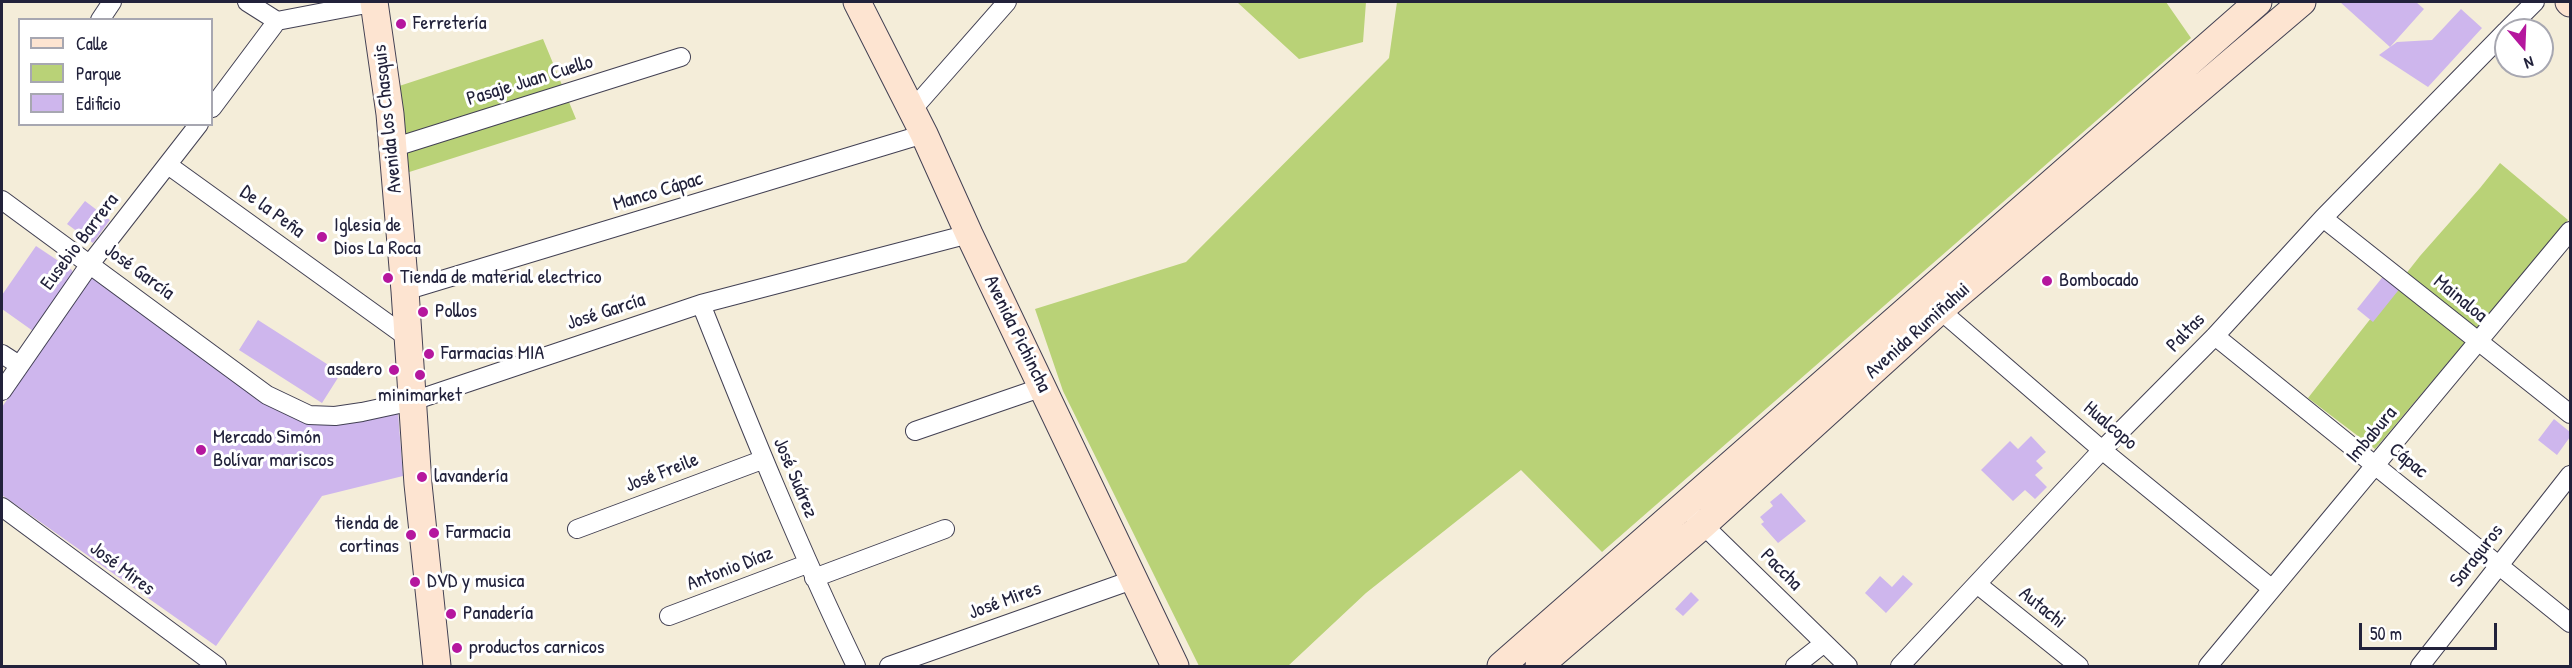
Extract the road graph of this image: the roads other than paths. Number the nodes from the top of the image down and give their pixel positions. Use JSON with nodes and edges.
{"nodes":[{"id":1,"x":112,"y":2,"type":"edge"},
{"id":2,"x":247,"y":2,"type":"edge"},
{"id":3,"x":375,"y":2,"type":"edge"},
{"id":4,"x":857,"y":2,"type":"edge"},
{"id":5,"x":1007,"y":2,"type":"edge"},
{"id":6,"x":2258,"y":2,"type":"edge"},
{"id":7,"x":2302,"y":2,"type":"edge"},
{"id":8,"x":2535,"y":2,"type":"edge"},
{"id":9,"x":101,"y":18,"type":"edge"},
{"id":10,"x":2518,"y":18,"type":"edge"},
{"id":11,"x":277,"y":21,"type":"junction"},
{"id":12,"x":2494,"y":42,"type":"edge"},
{"id":13,"x":681,"y":57,"type":"dead end"},
{"id":14,"x":213,"y":107,"type":"edge"},
{"id":15,"x":918,"y":122,"type":"junction"},
{"id":16,"x":197,"y":126,"type":"edge"},
{"id":17,"x":392,"y":148,"type":"junction"},
{"id":18,"x":168,"y":165,"type":"junction"},
{"id":19,"x":2,"y":200,"type":"edge"},
{"id":20,"x":2323,"y":218,"type":"junction"},
{"id":21,"x":2571,"y":231,"type":"edge"},
{"id":22,"x":969,"y":234,"type":"junction"},
{"id":23,"x":90,"y":264,"type":"junction"},
{"id":24,"x":405,"y":291,"type":"junction"},
{"id":25,"x":1931,"y":303,"type":"junction"},
{"id":26,"x":701,"y":304,"type":"junction"},
{"id":27,"x":2215,"y":336,"type":"junction"},
{"id":28,"x":408,"y":338,"type":"junction"},
{"id":29,"x":2478,"y":343,"type":"junction"},
{"id":30,"x":2,"y":354,"type":"edge"},
{"id":31,"x":19,"y":365,"type":"junction"},
{"id":32,"x":1042,"y":387,"type":"junction"},
{"id":33,"x":2,"y":391,"type":"edge"},
{"id":34,"x":412,"y":401,"type":"junction"},
{"id":35,"x":2571,"y":414,"type":"edge"},
{"id":36,"x":915,"y":431,"type":"dead end"},
{"id":37,"x":2102,"y":450,"type":"junction"},
{"id":38,"x":762,"y":460,"type":"junction"},
{"id":39,"x":2377,"y":464,"type":"junction"},
{"id":40,"x":2571,"y":475,"type":"edge"},
{"id":41,"x":1683,"y":504,"type":"junction"},
{"id":42,"x":2,"y":507,"type":"edge"},
{"id":43,"x":1703,"y":525,"type":"junction"},
{"id":44,"x":577,"y":529,"type":"dead end"},
{"id":45,"x":945,"y":529,"type":"dead end"},
{"id":46,"x":2499,"y":563,"type":"junction"},
{"id":47,"x":811,"y":571,"type":"junction"},
{"id":48,"x":1135,"y":579,"type":"junction"},
{"id":49,"x":1977,"y":584,"type":"junction"},
{"id":50,"x":2271,"y":588,"type":"junction"},
{"id":51,"x":669,"y":616,"type":"dead end"},
{"id":52,"x":2571,"y":623,"type":"edge"},
{"id":53,"x":1823,"y":644,"type":"junction"},
{"id":54,"x":217,"y":666,"type":"edge"},
{"id":55,"x":437,"y":666,"type":"edge"},
{"id":56,"x":856,"y":666,"type":"edge"},
{"id":57,"x":889,"y":666,"type":"edge"},
{"id":58,"x":1175,"y":666,"type":"edge"},
{"id":59,"x":1501,"y":666,"type":"edge"},
{"id":60,"x":1539,"y":666,"type":"edge"},
{"id":61,"x":1795,"y":666,"type":"edge"},
{"id":62,"x":1848,"y":666,"type":"edge"},
{"id":63,"x":1900,"y":666,"type":"edge"},
{"id":64,"x":2079,"y":666,"type":"edge"},
{"id":65,"x":2208,"y":666,"type":"edge"},
{"id":66,"x":2420,"y":666,"type":"edge"}],
"edges":[{"from":1,"to":9,"type":"street"},
{"from":2,"to":11,"type":"street"},
{"from":3,"to":11,"type":"street"},
{"from":3,"to":17,"type":"main road","name":"Avenida los Chasquis"},
{"from":4,"to":15,"type":"main road","name":"Avenida Pichincha"},
{"from":5,"to":15,"type":"street"},
{"from":6,"to":25,"type":"main road","name":"Avenida Rumiñahui"},
{"from":7,"to":25,"type":"main road","name":"Avenida Rumiñahui"},
{"from":8,"to":10,"type":"street","name":"Paltas"},
{"from":11,"to":14,"type":"street"},
{"from":12,"to":20,"type":"street","name":"Paltas"},
{"from":13,"to":17,"type":"street","name":"Pasaje Juan Cuello"},
{"from":15,"to":22,"type":"main road","name":"Avenida Pichincha"},
{"from":15,"to":24,"type":"street","name":"Manco Cápac"},
{"from":16,"to":18,"type":"street","name":"Eusebio Barrera"},
{"from":17,"to":24,"type":"main road","name":"Avenida los Chasquis"},
{"from":18,"to":23,"type":"street","name":"Eusebio Barrera"},
{"from":18,"to":28,"type":"street","name":"De la Peña"},
{"from":19,"to":23,"type":"street","name":"José García"},
{"from":20,"to":27,"type":"street","name":"Paltas"},
{"from":20,"to":29,"type":"street","name":"Mainaloa"},
{"from":21,"to":29,"type":"street","name":"Imbabura"},
{"from":22,"to":26,"type":"street","name":"José García"},
{"from":22,"to":32,"type":"main road","name":"Avenida Pichincha"},
{"from":23,"to":31,"type":"street","name":"Eusebio Barrera"},
{"from":23,"to":34,"type":"street","name":"José García"},
{"from":24,"to":28,"type":"main road","name":"Avenida los Chasquis"},
{"from":25,"to":37,"type":"street","name":"Hualcopo"},
{"from":25,"to":41,"type":"main road","name":"Avenida Rumiñahui"},
{"from":25,"to":43,"type":"main road","name":"Avenida Rumiñahui"},
{"from":26,"to":34,"type":"street","name":"José García"},
{"from":26,"to":38,"type":"street","name":"José Suárez"},
{"from":27,"to":37,"type":"street","name":"Paltas"},
{"from":27,"to":39,"type":"street","name":"Cápac"},
{"from":28,"to":34,"type":"main road","name":"Avenida los Chasquis"},
{"from":29,"to":35,"type":"street","name":"Mainaloa"},
{"from":29,"to":39,"type":"street","name":"Imbabura"},
{"from":30,"to":31,"type":"street"},
{"from":31,"to":33,"type":"street","name":"Eusebio Barrera"},
{"from":32,"to":36,"type":"street"},
{"from":32,"to":48,"type":"main road","name":"Avenida Pichincha"},
{"from":34,"to":55,"type":"main road","name":"Avenida los Chasquis"},
{"from":37,"to":49,"type":"street","name":"Paltas"},
{"from":37,"to":50,"type":"street","name":"Hualcopo"},
{"from":38,"to":44,"type":"street","name":"José Freile"},
{"from":38,"to":47,"type":"street","name":"José Suárez"},
{"from":39,"to":46,"type":"street","name":"Cápac"},
{"from":39,"to":50,"type":"street","name":"Imbabura"},
{"from":40,"to":46,"type":"street","name":"Saraguros"},
{"from":41,"to":43,"type":"street","name":"Paccha"},
{"from":41,"to":59,"type":"main road","name":"Avenida Rumiñahui"},
{"from":42,"to":54,"type":"street","name":"José Mires"},
{"from":43,"to":53,"type":"street","name":"Paccha"},
{"from":43,"to":60,"type":"main road","name":"Avenida Rumiñahui"},
{"from":45,"to":47,"type":"street","name":"Antonio Díaz"},
{"from":46,"to":52,"type":"street","name":"Cápac"},
{"from":46,"to":66,"type":"street","name":"Saraguros"},
{"from":47,"to":51,"type":"street","name":"Antonio Díaz"},
{"from":47,"to":56,"type":"street","name":"José Suárez"},
{"from":48,"to":57,"type":"street","name":"José Mires"},
{"from":48,"to":58,"type":"main road","name":"Avenida Pichincha"},
{"from":49,"to":63,"type":"street","name":"Paltas"},
{"from":49,"to":64,"type":"street","name":"Autachi"},
{"from":50,"to":65,"type":"street","name":"Imbabura"},
{"from":53,"to":61,"type":"street"},
{"from":53,"to":62,"type":"street","name":"Paccha"}]}
